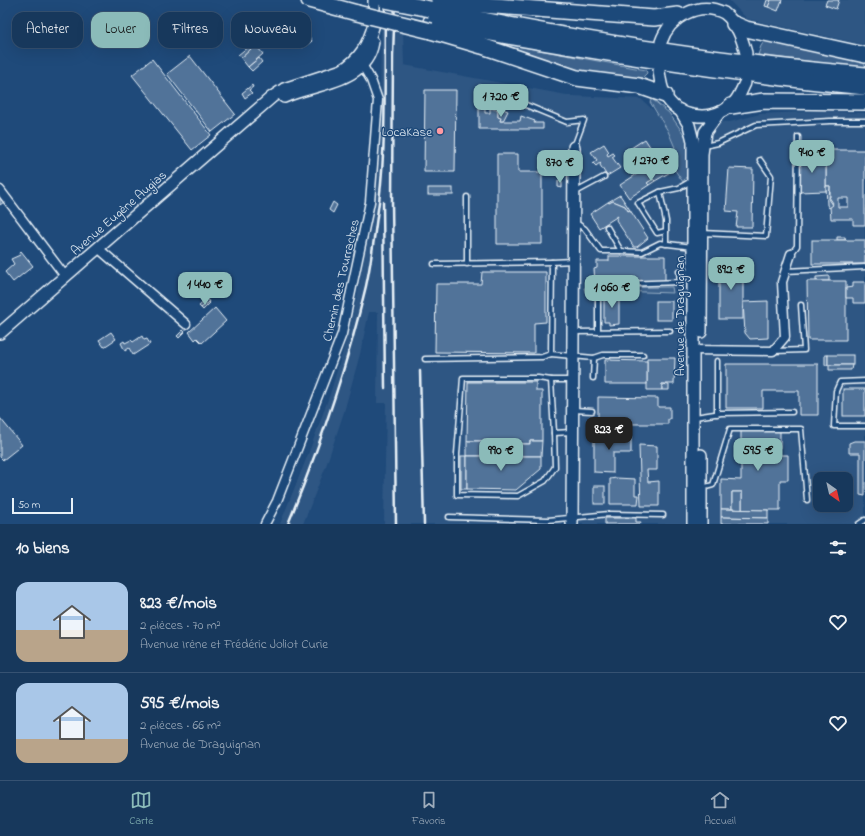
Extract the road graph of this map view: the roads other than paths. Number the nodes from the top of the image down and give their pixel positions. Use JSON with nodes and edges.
{"nodes":[{"id":1,"x":309,"y":0,"type":"edge"},
{"id":2,"x":331,"y":0,"type":"edge"},
{"id":3,"x":374,"y":0,"type":"edge"},
{"id":4,"x":384,"y":0,"type":"edge"},
{"id":5,"x":691,"y":0,"type":"edge"},
{"id":6,"x":710,"y":0,"type":"edge"},
{"id":7,"x":357,"y":9,"type":"junction"},
{"id":8,"x":720,"y":11,"type":"junction"},
{"id":9,"x":430,"y":13,"type":"edge"},
{"id":10,"x":682,"y":13,"type":"junction"},
{"id":11,"x":734,"y":24,"type":"junction"},
{"id":12,"x":661,"y":42,"type":"dead end"},
{"id":13,"x":746,"y":53,"type":"dead end"},
{"id":14,"x":865,"y":55,"type":"edge"},
{"id":15,"x":360,"y":62,"type":"junction"},
{"id":16,"x":659,"y":71,"type":"dead end"},
{"id":17,"x":865,"y":75,"type":"edge"},
{"id":18,"x":745,"y":83,"type":"dead end"},
{"id":19,"x":865,"y":87,"type":"edge"},
{"id":20,"x":497,"y":94,"type":"dead end"},
{"id":21,"x":665,"y":95,"type":"junction"},
{"id":22,"x":865,"y":102,"type":"edge"},
{"id":23,"x":680,"y":110,"type":"junction"},
{"id":24,"x":725,"y":110,"type":"junction"},
{"id":25,"x":865,"y":121,"type":"edge"},
{"id":26,"x":798,"y":137,"type":"dead end"},
{"id":27,"x":704,"y":146,"type":"junction"},
{"id":28,"x":574,"y":147,"type":"joint"},
{"id":29,"x":760,"y":160,"type":"dead end"},
{"id":30,"x":604,"y":177,"type":"dead end"},
{"id":31,"x":693,"y":180,"type":"junction"},
{"id":32,"x":0,"y":190,"type":"edge"},
{"id":33,"x":660,"y":192,"type":"junction"},
{"id":34,"x":574,"y":193,"type":"junction"},
{"id":35,"x":467,"y":197,"type":"dead end"},
{"id":36,"x":574,"y":222,"type":"junction"},
{"id":37,"x":607,"y":227,"type":"dead end"},
{"id":38,"x":666,"y":231,"type":"junction"},
{"id":39,"x":697,"y":233,"type":"junction"},
{"id":40,"x":666,"y":244,"type":"junction"},
{"id":41,"x":697,"y":247,"type":"junction"},
{"id":42,"x":98,"y":248,"type":"junction"},
{"id":43,"x":621,"y":251,"type":"junction"},
{"id":44,"x":791,"y":254,"type":"joint"},
{"id":45,"x":573,"y":261,"type":"junction"},
{"id":46,"x":552,"y":262,"type":"junction"},
{"id":47,"x":434,"y":264,"type":"dead end"},
{"id":48,"x":467,"y":264,"type":"junction"},
{"id":49,"x":865,"y":267,"type":"edge"},
{"id":50,"x":786,"y":271,"type":"junction"},
{"id":51,"x":697,"y":272,"type":"junction"},
{"id":52,"x":65,"y":276,"type":"junction"},
{"id":53,"x":592,"y":285,"type":"dead end"},
{"id":54,"x":598,"y":292,"type":"dead end"},
{"id":55,"x":801,"y":305,"type":"dead end"},
{"id":56,"x":186,"y":324,"type":"dead end"},
{"id":57,"x":670,"y":331,"type":"dead end"},
{"id":58,"x":573,"y":332,"type":"junction"},
{"id":59,"x":598,"y":332,"type":"junction"},
{"id":60,"x":0,"y":333,"type":"edge"},
{"id":61,"x":697,"y":350,"type":"junction"},
{"id":62,"x":773,"y":351,"type":"junction"},
{"id":63,"x":551,"y":354,"type":"junction"},
{"id":64,"x":643,"y":355,"type":"dead end"},
{"id":65,"x":573,"y":357,"type":"junction"},
{"id":66,"x":594,"y":358,"type":"junction"},
{"id":67,"x":425,"y":359,"type":"dead end"},
{"id":68,"x":717,"y":361,"type":"dead end"},
{"id":69,"x":593,"y":378,"type":"dead end"},
{"id":70,"x":551,"y":380,"type":"junction"},
{"id":71,"x":573,"y":380,"type":"junction"},
{"id":72,"x":865,"y":380,"type":"edge"},
{"id":73,"x":573,"y":410,"type":"junction"},
{"id":74,"x":592,"y":410,"type":"dead end"},
{"id":75,"x":792,"y":412,"type":"dead end"},
{"id":76,"x":717,"y":414,"type":"junction"},
{"id":77,"x":697,"y":417,"type":"junction"},
{"id":78,"x":865,"y":426,"type":"edge"},
{"id":79,"x":572,"y":432,"type":"junction"},
{"id":80,"x":554,"y":433,"type":"junction"},
{"id":81,"x":697,"y":489,"type":"junction"},
{"id":82,"x":807,"y":500,"type":"dead end"},
{"id":83,"x":663,"y":515,"type":"dead end"},
{"id":84,"x":449,"y":518,"type":"dead end"},
{"id":85,"x":865,"y":520,"type":"edge"},
{"id":86,"x":572,"y":521,"type":"edge"},
{"id":87,"x":265,"y":524,"type":"edge"},
{"id":88,"x":693,"y":524,"type":"edge"},
{"id":89,"x":701,"y":524,"type":"edge"},
{"id":90,"x":859,"y":524,"type":"edge"}],
"edges":[{"from":1,"to":7,"type":"highway"},
{"from":2,"to":7,"type":"highway"},
{"from":3,"to":15,"type":"main road","name":"Avenue Eugène Augias"},
{"from":4,"to":9,"type":"highway","bridge":true},
{"from":5,"to":10,"type":"main road"},
{"from":6,"to":8,"type":"main road"},
{"from":7,"to":9,"type":"highway"},
{"from":8,"to":10,"type":"main road"},
{"from":8,"to":11,"type":"main road"},
{"from":9,"to":10,"type":"highway"},
{"from":9,"to":17,"type":"highway"},
{"from":9,"to":19,"type":"highway"},
{"from":9,"to":21,"type":"highway"},
{"from":10,"to":12,"type":"main road"},
{"from":11,"to":13,"type":"main road"},
{"from":11,"to":14,"type":"highway"},
{"from":15,"to":42,"type":"main road","name":"Avenue Eugène Augias"},
{"from":15,"to":87,"type":"street","name":"Chemin des Tourraches"},
{"from":16,"to":21,"type":"main road"},
{"from":18,"to":24,"type":"main road","name":"Avenue de Draguignan"},
{"from":20,"to":28,"type":"lane"},
{"from":21,"to":23,"type":"main road"},
{"from":22,"to":24,"type":"highway"},
{"from":23,"to":24,"type":"main road"},
{"from":23,"to":31,"type":"main road","name":"Avenue de Draguignan"},
{"from":24,"to":27,"type":"main road","name":"Avenue de Draguignan"},
{"from":25,"to":27,"type":"lane"},
{"from":26,"to":44,"type":"lane"},
{"from":27,"to":39,"type":"main road","name":"Avenue de Draguignan"},
{"from":28,"to":34,"type":"main road"},
{"from":29,"to":39,"type":"lane"},
{"from":30,"to":34,"type":"lane"},
{"from":31,"to":33,"type":"lane"},
{"from":31,"to":39,"type":"main road","name":"Avenue de Draguignan"},
{"from":32,"to":52,"type":"street"},
{"from":33,"to":38,"type":"lane"},
{"from":33,"to":38,"type":"lane"},
{"from":34,"to":36,"type":"main road"},
{"from":35,"to":48,"type":"lane"},
{"from":36,"to":43,"type":"lane"},
{"from":36,"to":45,"type":"main road"},
{"from":37,"to":43,"type":"lane"},
{"from":38,"to":40,"type":"lane"},
{"from":39,"to":41,"type":"main road","name":"Avenue de Draguignan"},
{"from":40,"to":41,"type":"lane"},
{"from":40,"to":43,"type":"lane"},
{"from":41,"to":51,"type":"main road","name":"Avenue de Draguignan"},
{"from":42,"to":52,"type":"main road","name":"Avenue Eugène Augias"},
{"from":42,"to":56,"type":"street"},
{"from":44,"to":50,"type":"street"},
{"from":45,"to":46,"type":"lane"},
{"from":45,"to":58,"type":"main road"},
{"from":46,"to":48,"type":"lane"},
{"from":46,"to":63,"type":"lane"},
{"from":47,"to":48,"type":"lane"},
{"from":49,"to":50,"type":"lane"},
{"from":50,"to":62,"type":"street"},
{"from":51,"to":53,"type":"lane"},
{"from":51,"to":61,"type":"main road","name":"Avenue de Draguignan"},
{"from":52,"to":60,"type":"main road","name":"Avenue Eugène Augias"},
{"from":54,"to":59,"type":"lane"},
{"from":55,"to":62,"type":"lane"},
{"from":57,"to":59,"type":"lane"},
{"from":58,"to":59,"type":"lane"},
{"from":58,"to":65,"type":"main road"},
{"from":61,"to":62,"type":"street"},
{"from":61,"to":77,"type":"main road","name":"Avenue de Draguignan"},
{"from":63,"to":65,"type":"lane"},
{"from":63,"to":67,"type":"lane"},
{"from":64,"to":66,"type":"lane"},
{"from":65,"to":66,"type":"lane"},
{"from":65,"to":71,"type":"main road"},
{"from":66,"to":69,"type":"lane"},
{"from":68,"to":76,"type":"lane"},
{"from":70,"to":71,"type":"lane"},
{"from":70,"to":80,"type":"lane"},
{"from":70,"to":80,"type":"lane"},
{"from":71,"to":73,"type":"main road"},
{"from":72,"to":78,"type":"lane"},
{"from":73,"to":74,"type":"lane"},
{"from":73,"to":79,"type":"main road"},
{"from":75,"to":76,"type":"lane"},
{"from":76,"to":77,"type":"lane"},
{"from":77,"to":81,"type":"main road","name":"Avenue de Draguignan"},
{"from":79,"to":80,"type":"lane"},
{"from":79,"to":86,"type":"main road"},
{"from":81,"to":82,"type":"lane"},
{"from":81,"to":88,"type":"main road","name":"Avenue de Draguignan"},
{"from":81,"to":89,"type":"main road","name":"Avenue de Draguignan"},
{"from":83,"to":86,"type":"lane"},
{"from":84,"to":86,"type":"lane"},
{"from":85,"to":90,"type":"lane"}]}
